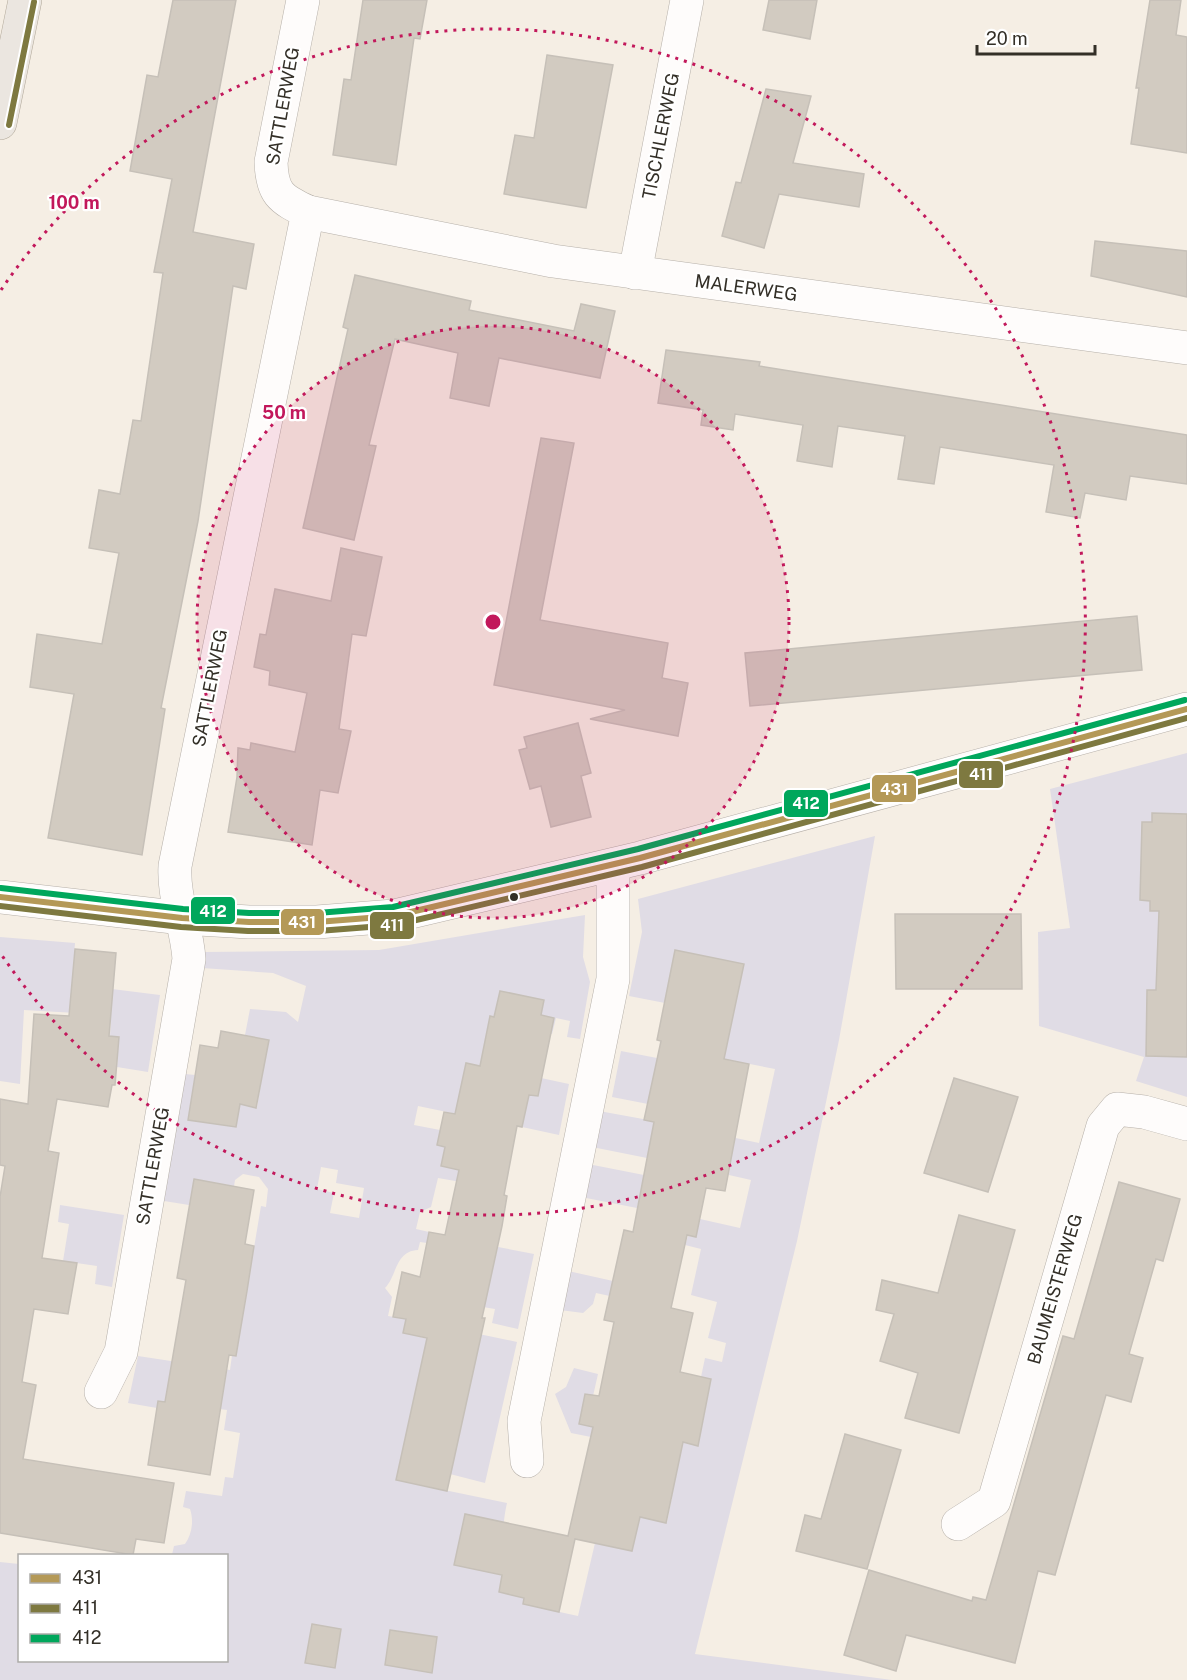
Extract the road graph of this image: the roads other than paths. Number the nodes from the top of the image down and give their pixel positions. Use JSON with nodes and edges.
{"nodes":[{"id":1,"x":25,"y":0,"type":"edge"},
{"id":2,"x":303,"y":0,"type":"edge"},
{"id":3,"x":687,"y":0,"type":"edge"},
{"id":4,"x":0,"y":123,"type":"edge"},
{"id":5,"x":308,"y":212,"type":"junction"},
{"id":6,"x":635,"y":273,"type":"junction"},
{"id":7,"x":1187,"y":348,"type":"edge"},
{"id":8,"x":1187,"y":710,"type":"edge"},
{"id":9,"x":613,"y":865,"type":"junction"},
{"id":10,"x":0,"y":897,"type":"edge"},
{"id":11,"x":182,"y":918,"type":"junction"},
{"id":12,"x":1187,"y":1124,"type":"edge"},
{"id":13,"x":101,"y":1392,"type":"dead end"},
{"id":14,"x":527,"y":1461,"type":"dead end"},
{"id":15,"x":958,"y":1524,"type":"dead end"}],
"edges":[{"from":1,"to":4,"type":"main road"},
{"from":2,"to":5,"type":"street","name":"SATTLERWEG"},
{"from":3,"to":6,"type":"street","name":"TISCHLERWEG"},
{"from":5,"to":6,"type":"street","name":"MALERWEG"},
{"from":5,"to":11,"type":"street","name":"SATTLERWEG"},
{"from":6,"to":7,"type":"street","name":"MALERWEG"},
{"from":8,"to":9,"type":"street"},
{"from":9,"to":11,"type":"street"},
{"from":9,"to":14,"type":"street"},
{"from":10,"to":11,"type":"street"},
{"from":11,"to":13,"type":"street","name":"SATTLERWEG"},
{"from":12,"to":15,"type":"street","name":"BAUMEISTERWEG"}]}
